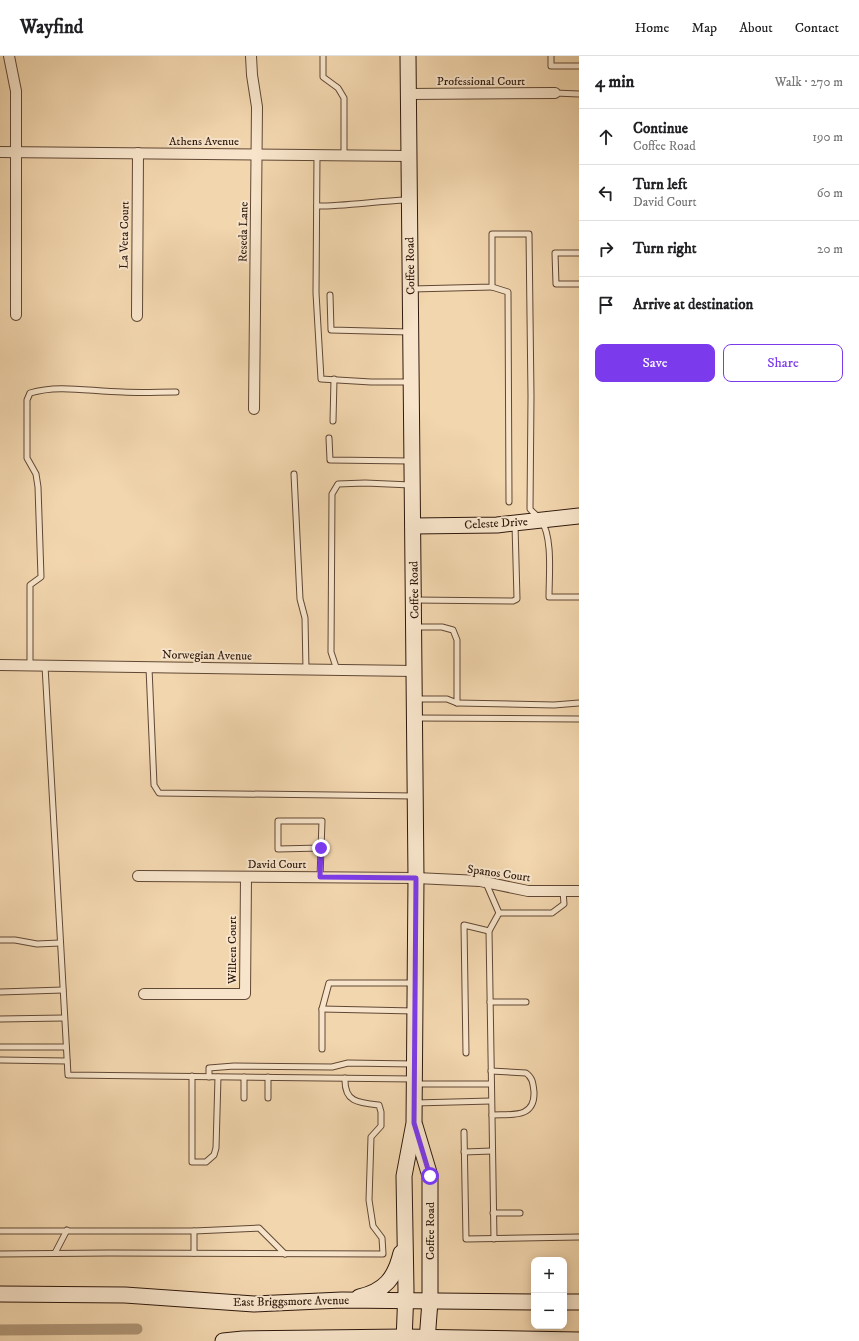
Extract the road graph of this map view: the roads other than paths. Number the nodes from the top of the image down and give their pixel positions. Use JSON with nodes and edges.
{"nodes":[{"id":1,"x":9,"y":56,"type":"edge"},
{"id":2,"x":251,"y":56,"type":"edge"},
{"id":3,"x":323,"y":56,"type":"edge"},
{"id":4,"x":408,"y":56,"type":"edge"},
{"id":5,"x":551,"y":56,"type":"edge"},
{"id":6,"x":579,"y":66,"type":"edge"},
{"id":7,"x":555,"y":93,"type":"joint"},
{"id":8,"x":408,"y":94,"type":"junction"},
{"id":9,"x":579,"y":94,"type":"edge"},
{"id":10,"x":0,"y":152,"type":"edge"},
{"id":11,"x":16,"y":152,"type":"junction"},
{"id":12,"x":138,"y":153,"type":"junction"},
{"id":13,"x":257,"y":154,"type":"junction"},
{"id":14,"x":317,"y":155,"type":"junction"},
{"id":15,"x":344,"y":156,"type":"junction"},
{"id":16,"x":408,"y":156,"type":"junction"},
{"id":17,"x":409,"y":200,"type":"junction"},
{"id":18,"x":317,"y":206,"type":"junction"},
{"id":19,"x":579,"y":253,"type":"edge"},
{"id":20,"x":579,"y":284,"type":"edge"},
{"id":21,"x":492,"y":287,"type":"junction"},
{"id":22,"x":410,"y":289,"type":"junction"},
{"id":23,"x":330,"y":295,"type":"dead end"},
{"id":24,"x":16,"y":315,"type":"dead end"},
{"id":25,"x":137,"y":316,"type":"dead end"},
{"id":26,"x":410,"y":332,"type":"junction"},
{"id":27,"x":334,"y":379,"type":"junction"},
{"id":28,"x":411,"y":382,"type":"junction"},
{"id":29,"x":176,"y":392,"type":"dead end"},
{"id":30,"x":254,"y":409,"type":"dead end"},
{"id":31,"x":333,"y":421,"type":"dead end"},
{"id":32,"x":329,"y":438,"type":"dead end"},
{"id":33,"x":412,"y":462,"type":"junction"},
{"id":34,"x":294,"y":474,"type":"dead end"},
{"id":35,"x":412,"y":485,"type":"junction"},
{"id":36,"x":509,"y":502,"type":"dead end"},
{"id":37,"x":579,"y":516,"type":"edge"},
{"id":38,"x":542,"y":521,"type":"junction"},
{"id":39,"x":515,"y":523,"type":"junction"},
{"id":40,"x":413,"y":526,"type":"junction"},
{"id":41,"x":579,"y":597,"type":"edge"},
{"id":42,"x":414,"y":600,"type":"junction"},
{"id":43,"x":414,"y":627,"type":"junction"},
{"id":44,"x":0,"y":666,"type":"edge"},
{"id":45,"x":30,"y":666,"type":"junction"},
{"id":46,"x":45,"y":666,"type":"junction"},
{"id":47,"x":149,"y":668,"type":"junction"},
{"id":48,"x":306,"y":670,"type":"junction"},
{"id":49,"x":337,"y":670,"type":"junction"},
{"id":50,"x":414,"y":671,"type":"junction"},
{"id":51,"x":415,"y":699,"type":"junction"},
{"id":52,"x":457,"y":703,"type":"junction"},
{"id":53,"x":579,"y":703,"type":"edge"},
{"id":54,"x":415,"y":718,"type":"junction"},
{"id":55,"x":579,"y":719,"type":"edge"},
{"id":56,"x":415,"y":796,"type":"junction"},
{"id":57,"x":321,"y":848,"type":"junction"},
{"id":58,"x":138,"y":876,"type":"dead end"},
{"id":59,"x":246,"y":877,"type":"junction"},
{"id":60,"x":320,"y":877,"type":"junction"},
{"id":61,"x":416,"y":878,"type":"junction"},
{"id":62,"x":486,"y":883,"type":"junction"},
{"id":63,"x":563,"y":890,"type":"junction"},
{"id":64,"x":579,"y":891,"type":"edge"},
{"id":65,"x":499,"y":913,"type":"junction"},
{"id":66,"x":489,"y":931,"type":"junction"},
{"id":67,"x":0,"y":940,"type":"edge"},
{"id":68,"x":60,"y":943,"type":"junction"},
{"id":69,"x":415,"y":983,"type":"junction"},
{"id":70,"x":63,"y":990,"type":"junction"},
{"id":71,"x":0,"y":992,"type":"edge"},
{"id":72,"x":144,"y":994,"type":"dead end"},
{"id":73,"x":490,"y":1002,"type":"junction"},
{"id":74,"x":526,"y":1002,"type":"dead end"},
{"id":75,"x":322,"y":1009,"type":"junction"},
{"id":76,"x":415,"y":1011,"type":"junction"},
{"id":77,"x":64,"y":1018,"type":"junction"},
{"id":78,"x":0,"y":1019,"type":"edge"},
{"id":79,"x":0,"y":1047,"type":"edge"},
{"id":80,"x":66,"y":1047,"type":"junction"},
{"id":81,"x":322,"y":1048,"type":"dead end"},
{"id":82,"x":466,"y":1053,"type":"dead end"},
{"id":83,"x":0,"y":1060,"type":"edge"},
{"id":84,"x":67,"y":1061,"type":"junction"},
{"id":85,"x":415,"y":1064,"type":"junction"},
{"id":86,"x":491,"y":1071,"type":"junction"},
{"id":87,"x":192,"y":1076,"type":"junction"},
{"id":88,"x":209,"y":1077,"type":"junction"},
{"id":89,"x":218,"y":1077,"type":"junction"},
{"id":90,"x":244,"y":1077,"type":"junction"},
{"id":91,"x":268,"y":1077,"type":"junction"},
{"id":92,"x":345,"y":1078,"type":"junction"},
{"id":93,"x":415,"y":1082,"type":"junction"},
{"id":94,"x":491,"y":1084,"type":"junction"},
{"id":95,"x":244,"y":1098,"type":"dead end"},
{"id":96,"x":268,"y":1098,"type":"dead end"},
{"id":97,"x":491,"y":1101,"type":"junction"},
{"id":98,"x":414,"y":1103,"type":"junction"},
{"id":99,"x":492,"y":1116,"type":"junction"},
{"id":100,"x":414,"y":1123,"type":"junction"},
{"id":101,"x":464,"y":1132,"type":"dead end"},
{"id":102,"x":492,"y":1151,"type":"junction"},
{"id":103,"x":464,"y":1152,"type":"junction"},
{"id":104,"x":493,"y":1213,"type":"junction"},
{"id":105,"x":520,"y":1213,"type":"dead end"},
{"id":106,"x":67,"y":1230,"type":"junction"},
{"id":107,"x":0,"y":1231,"type":"edge"},
{"id":108,"x":194,"y":1231,"type":"junction"},
{"id":109,"x":579,"y":1237,"type":"edge"},
{"id":110,"x":405,"y":1238,"type":"junction"},
{"id":111,"x":494,"y":1238,"type":"junction"},
{"id":112,"x":194,"y":1253,"type":"junction"},
{"id":113,"x":0,"y":1254,"type":"edge"},
{"id":114,"x":55,"y":1254,"type":"junction"},
{"id":115,"x":285,"y":1254,"type":"junction"},
{"id":116,"x":0,"y":1294,"type":"edge"},
{"id":117,"x":342,"y":1300,"type":"junction"},
{"id":118,"x":406,"y":1300,"type":"junction"},
{"id":119,"x":430,"y":1301,"type":"junction"},
{"id":120,"x":531,"y":1302,"type":"edge"},
{"id":121,"x":567,"y":1302,"type":"edge"},
{"id":122,"x":579,"y":1302,"type":"edge"},
{"id":123,"x":404,"y":1339,"type":"edge"},
{"id":124,"x":427,"y":1339,"type":"edge"},
{"id":125,"x":474,"y":1340,"type":"edge"},
{"id":126,"x":579,"y":1340,"type":"edge"},
{"id":127,"x":224,"y":1341,"type":"edge"}],
"edges":[{"from":1,"to":11,"type":"street"},
{"from":2,"to":13,"type":"street","name":"Reseda Lane"},
{"from":3,"to":15,"type":"lane"},
{"from":4,"to":8,"type":"main road","name":"Coffee Road"},
{"from":5,"to":6,"type":"lane"},
{"from":7,"to":8,"type":"street","name":"Professional Court"},
{"from":7,"to":9,"type":"lane"},
{"from":8,"to":16,"type":"main road","name":"Coffee Road"},
{"from":10,"to":11,"type":"street","name":"Athens Avenue"},
{"from":11,"to":12,"type":"street","name":"Athens Avenue"},
{"from":11,"to":24,"type":"street"},
{"from":12,"to":13,"type":"street","name":"Athens Avenue"},
{"from":12,"to":25,"type":"street","name":"La Veta Court"},
{"from":13,"to":14,"type":"street","name":"Athens Avenue"},
{"from":13,"to":30,"type":"street","name":"Reseda Lane"},
{"from":14,"to":15,"type":"street","name":"Athens Avenue"},
{"from":14,"to":18,"type":"lane"},
{"from":15,"to":16,"type":"street","name":"Athens Avenue"},
{"from":16,"to":17,"type":"main road","name":"Coffee Road"},
{"from":17,"to":18,"type":"lane"},
{"from":17,"to":22,"type":"main road","name":"Coffee Road"},
{"from":18,"to":27,"type":"lane"},
{"from":19,"to":20,"type":"lane"},
{"from":21,"to":22,"type":"lane"},
{"from":21,"to":36,"type":"lane"},
{"from":21,"to":38,"type":"lane"},
{"from":22,"to":26,"type":"main road","name":"Coffee Road"},
{"from":23,"to":26,"type":"lane"},
{"from":26,"to":28,"type":"main road","name":"Coffee Road"},
{"from":27,"to":28,"type":"lane"},
{"from":27,"to":31,"type":"lane"},
{"from":28,"to":33,"type":"main road","name":"Coffee Road"},
{"from":29,"to":45,"type":"lane"},
{"from":32,"to":33,"type":"lane"},
{"from":33,"to":35,"type":"main road","name":"Coffee Road"},
{"from":34,"to":48,"type":"lane"},
{"from":35,"to":40,"type":"main road","name":"Coffee Road"},
{"from":35,"to":49,"type":"lane"},
{"from":37,"to":38,"type":"main road","name":"Celeste Drive"},
{"from":38,"to":39,"type":"main road","name":"Celeste Drive"},
{"from":38,"to":41,"type":"lane"},
{"from":39,"to":40,"type":"main road","name":"Celeste Drive"},
{"from":39,"to":42,"type":"lane"},
{"from":40,"to":42,"type":"main road","name":"Coffee Road"},
{"from":42,"to":43,"type":"main road","name":"Coffee Road"},
{"from":43,"to":50,"type":"main road","name":"Coffee Road"},
{"from":43,"to":52,"type":"lane"},
{"from":44,"to":45,"type":"street","name":"Norwegian Avenue"},
{"from":45,"to":46,"type":"street","name":"Norwegian Avenue"},
{"from":46,"to":47,"type":"street","name":"Norwegian Avenue"},
{"from":46,"to":68,"type":"lane"},
{"from":47,"to":48,"type":"street","name":"Norwegian Avenue"},
{"from":47,"to":56,"type":"lane"},
{"from":48,"to":49,"type":"street","name":"Norwegian Avenue"},
{"from":49,"to":50,"type":"street","name":"Norwegian Avenue"},
{"from":50,"to":51,"type":"main road","name":"Coffee Road"},
{"from":51,"to":52,"type":"lane"},
{"from":51,"to":54,"type":"main road","name":"Coffee Road"},
{"from":52,"to":53,"type":"lane"},
{"from":54,"to":55,"type":"lane"},
{"from":54,"to":56,"type":"main road","name":"Coffee Road"},
{"from":56,"to":61,"type":"main road","name":"Coffee Road"},
{"from":57,"to":57,"type":"lane"},
{"from":57,"to":60,"type":"lane"},
{"from":58,"to":59,"type":"street","name":"David Court"},
{"from":59,"to":60,"type":"street","name":"David Court"},
{"from":59,"to":72,"type":"street","name":"Willeen Court"},
{"from":60,"to":61,"type":"street","name":"David Court"},
{"from":61,"to":62,"type":"street","name":"Spanos Court"},
{"from":61,"to":69,"type":"main road","name":"Coffee Road"},
{"from":62,"to":63,"type":"street","name":"Spanos Court"},
{"from":62,"to":65,"type":"lane"},
{"from":63,"to":64,"type":"street","name":"Spanos Court"},
{"from":63,"to":65,"type":"lane"},
{"from":65,"to":66,"type":"lane"},
{"from":66,"to":73,"type":"lane"},
{"from":66,"to":82,"type":"lane"},
{"from":67,"to":68,"type":"lane"},
{"from":68,"to":70,"type":"lane"},
{"from":69,"to":75,"type":"lane"},
{"from":69,"to":76,"type":"main road","name":"Coffee Road"},
{"from":70,"to":71,"type":"lane"},
{"from":70,"to":77,"type":"lane"},
{"from":73,"to":74,"type":"lane"},
{"from":73,"to":86,"type":"lane"},
{"from":75,"to":76,"type":"lane"},
{"from":75,"to":81,"type":"lane"},
{"from":76,"to":85,"type":"main road","name":"Coffee Road"},
{"from":77,"to":78,"type":"lane"},
{"from":77,"to":80,"type":"lane"},
{"from":79,"to":80,"type":"lane"},
{"from":80,"to":84,"type":"lane"},
{"from":83,"to":84,"type":"lane"},
{"from":84,"to":87,"type":"lane"},
{"from":85,"to":88,"type":"lane"},
{"from":85,"to":93,"type":"main road","name":"Coffee Road"},
{"from":86,"to":94,"type":"lane"},
{"from":86,"to":99,"type":"lane"},
{"from":87,"to":88,"type":"lane"},
{"from":87,"to":89,"type":"lane"},
{"from":88,"to":89,"type":"lane"},
{"from":89,"to":90,"type":"lane"},
{"from":90,"to":91,"type":"lane"},
{"from":90,"to":95,"type":"lane"},
{"from":91,"to":92,"type":"lane"},
{"from":91,"to":96,"type":"lane"},
{"from":92,"to":93,"type":"lane"},
{"from":92,"to":115,"type":"lane"},
{"from":93,"to":94,"type":"lane"},
{"from":93,"to":98,"type":"main road","name":"Coffee Road"},
{"from":94,"to":97,"type":"lane"},
{"from":97,"to":98,"type":"lane"},
{"from":97,"to":99,"type":"lane"},
{"from":98,"to":100,"type":"main road","name":"Coffee Road"},
{"from":99,"to":102,"type":"lane"},
{"from":100,"to":110,"type":"main road","name":"Coffee Road"},
{"from":100,"to":119,"type":"main road","name":"Coffee Road"},
{"from":101,"to":103,"type":"lane"},
{"from":102,"to":103,"type":"lane"},
{"from":102,"to":104,"type":"lane"},
{"from":103,"to":111,"type":"lane"},
{"from":104,"to":105,"type":"lane"},
{"from":104,"to":111,"type":"lane"},
{"from":106,"to":107,"type":"lane"},
{"from":106,"to":108,"type":"lane"},
{"from":106,"to":114,"type":"lane"},
{"from":108,"to":112,"type":"lane"},
{"from":108,"to":115,"type":"lane"},
{"from":109,"to":111,"type":"lane"},
{"from":110,"to":117,"type":"main road"},
{"from":110,"to":118,"type":"main road","name":"Coffee Road"},
{"from":112,"to":114,"type":"lane"},
{"from":112,"to":115,"type":"lane"},
{"from":113,"to":114,"type":"lane"},
{"from":116,"to":117,"type":"main road","name":"East Briggsmore Avenue"},
{"from":117,"to":118,"type":"main road","name":"East Briggsmore Avenue"},
{"from":118,"to":119,"type":"main road","name":"East Briggsmore Avenue"},
{"from":118,"to":123,"type":"main road","name":"Coffee Road"},
{"from":119,"to":120,"type":"main road","name":"East Briggsmore Avenue"},
{"from":119,"to":124,"type":"main road","name":"Coffee Road"},
{"from":121,"to":122,"type":"main road"},
{"from":123,"to":124,"type":"main road"},
{"from":123,"to":127,"type":"main road"},
{"from":124,"to":125,"type":"main road"},
{"from":125,"to":126,"type":"main road"}]}
